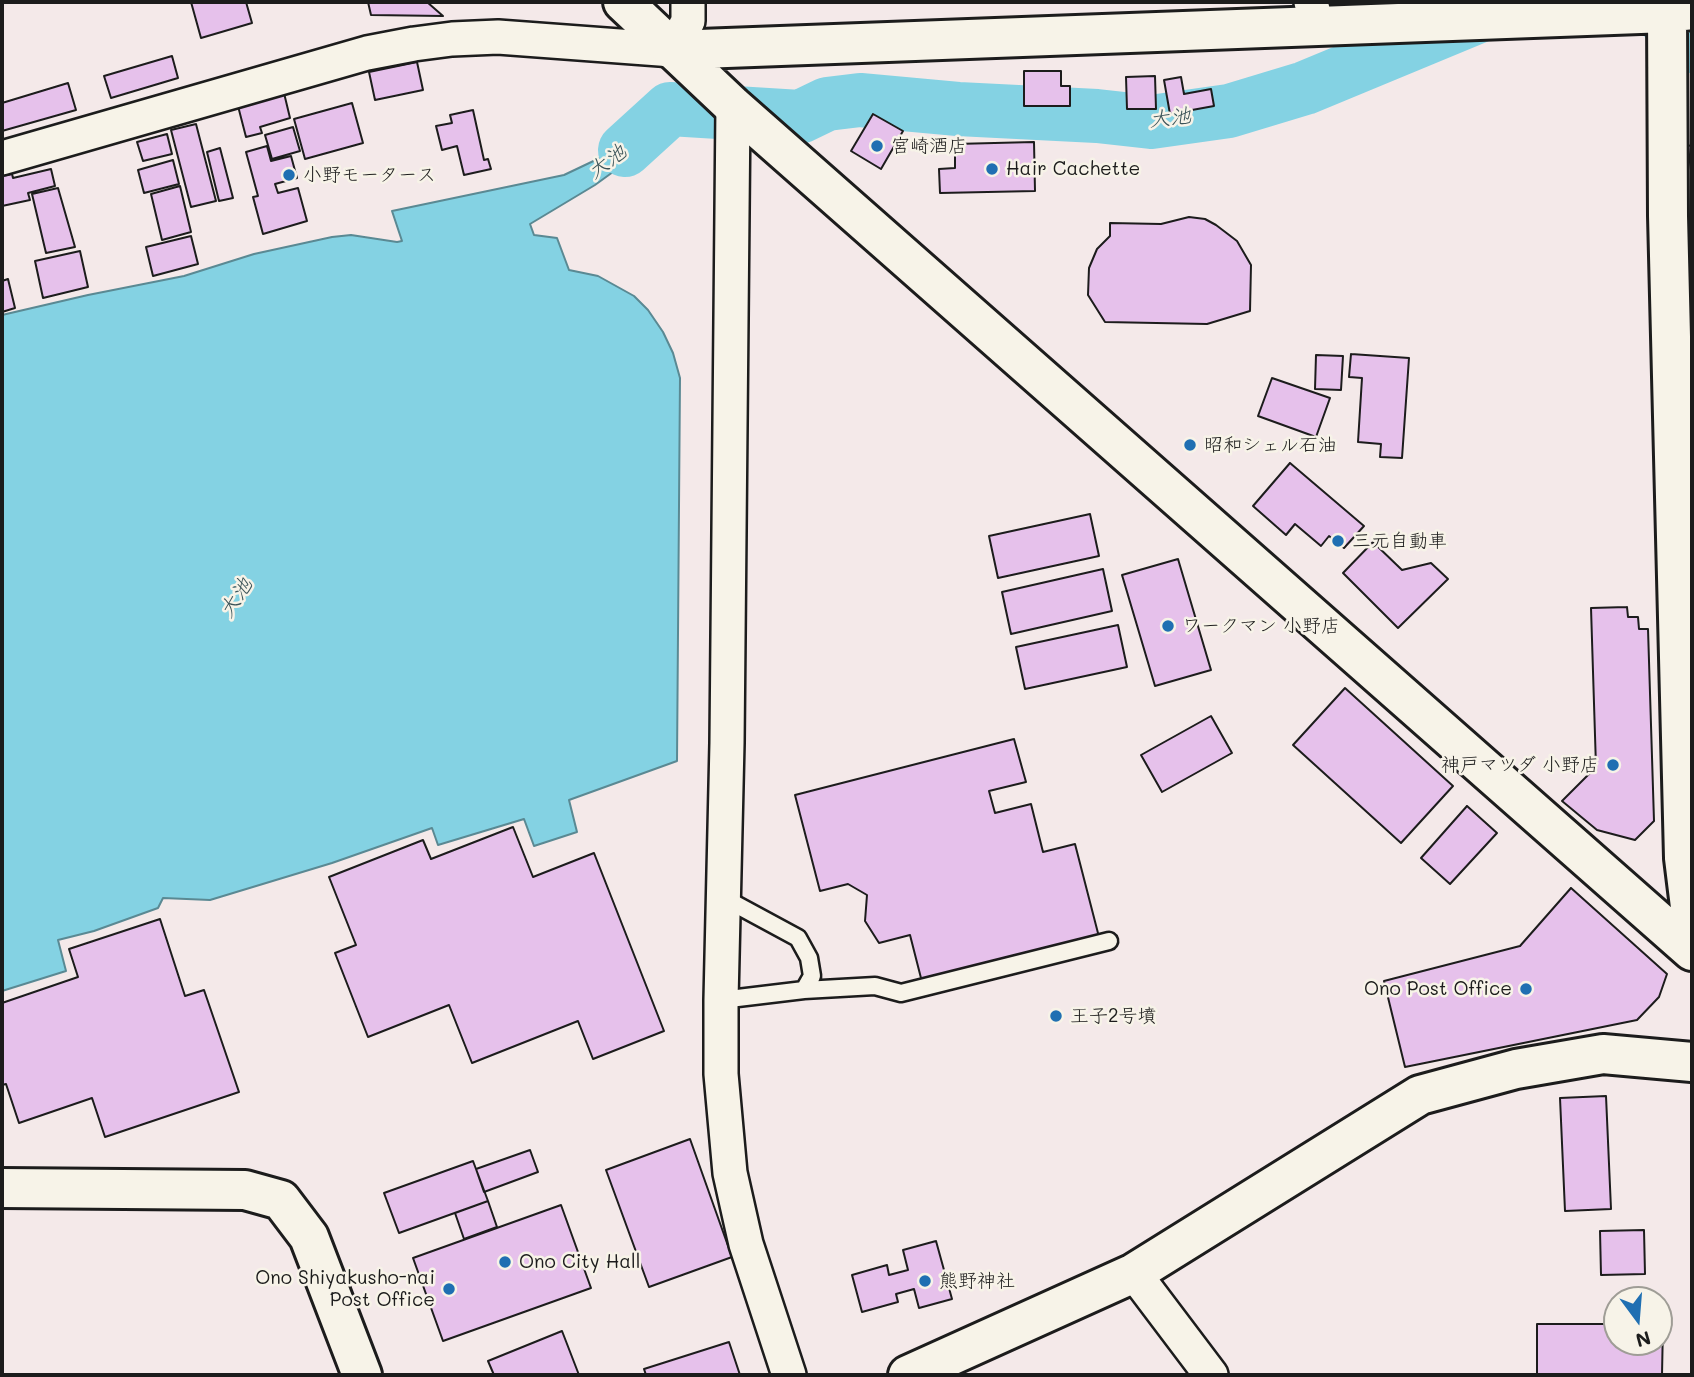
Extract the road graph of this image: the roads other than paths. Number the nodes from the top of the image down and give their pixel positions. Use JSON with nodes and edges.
{"nodes":[{"id":1,"x":623,"y":2,"type":"edge"},
{"id":2,"x":688,"y":2,"type":"edge"},
{"id":3,"x":1675,"y":8,"type":"edge"},
{"id":4,"x":1314,"y":14,"type":"edge"},
{"id":5,"x":673,"y":50,"type":"junction"},
{"id":6,"x":733,"y":106,"type":"junction"},
{"id":7,"x":2,"y":158,"type":"edge"},
{"id":8,"x":1682,"y":396,"type":"edge"},
{"id":9,"x":723,"y":898,"type":"junction"},
{"id":10,"x":1692,"y":923,"type":"edge"},
{"id":11,"x":1109,"y":942,"type":"dead end"},
{"id":12,"x":1692,"y":951,"type":"edge"},
{"id":13,"x":804,"y":990,"type":"junction"},
{"id":14,"x":721,"y":1000,"type":"junction"},
{"id":15,"x":1692,"y":1062,"type":"edge"},
{"id":16,"x":2,"y":1188,"type":"edge"},
{"id":17,"x":1133,"y":1273,"type":"junction"},
{"id":18,"x":362,"y":1375,"type":"edge"},
{"id":19,"x":789,"y":1375,"type":"edge"},
{"id":20,"x":908,"y":1375,"type":"edge"},
{"id":21,"x":1211,"y":1375,"type":"edge"}],
"edges":[{"from":1,"to":5,"type":"street"},
{"from":2,"to":5,"type":"street"},
{"from":3,"to":4,"type":"street"},
{"from":3,"to":8,"type":"street"},
{"from":4,"to":5,"type":"street"},
{"from":5,"to":6,"type":"street"},
{"from":5,"to":7,"type":"street"},
{"from":6,"to":9,"type":"street"},
{"from":6,"to":12,"type":"street"},
{"from":8,"to":10,"type":"street"},
{"from":9,"to":13,"type":"lane"},
{"from":9,"to":14,"type":"street"},
{"from":11,"to":13,"type":"lane"},
{"from":13,"to":14,"type":"lane"},
{"from":14,"to":19,"type":"street"},
{"from":15,"to":17,"type":"street"},
{"from":16,"to":18,"type":"street"},
{"from":17,"to":20,"type":"street"},
{"from":17,"to":21,"type":"street"}]}
